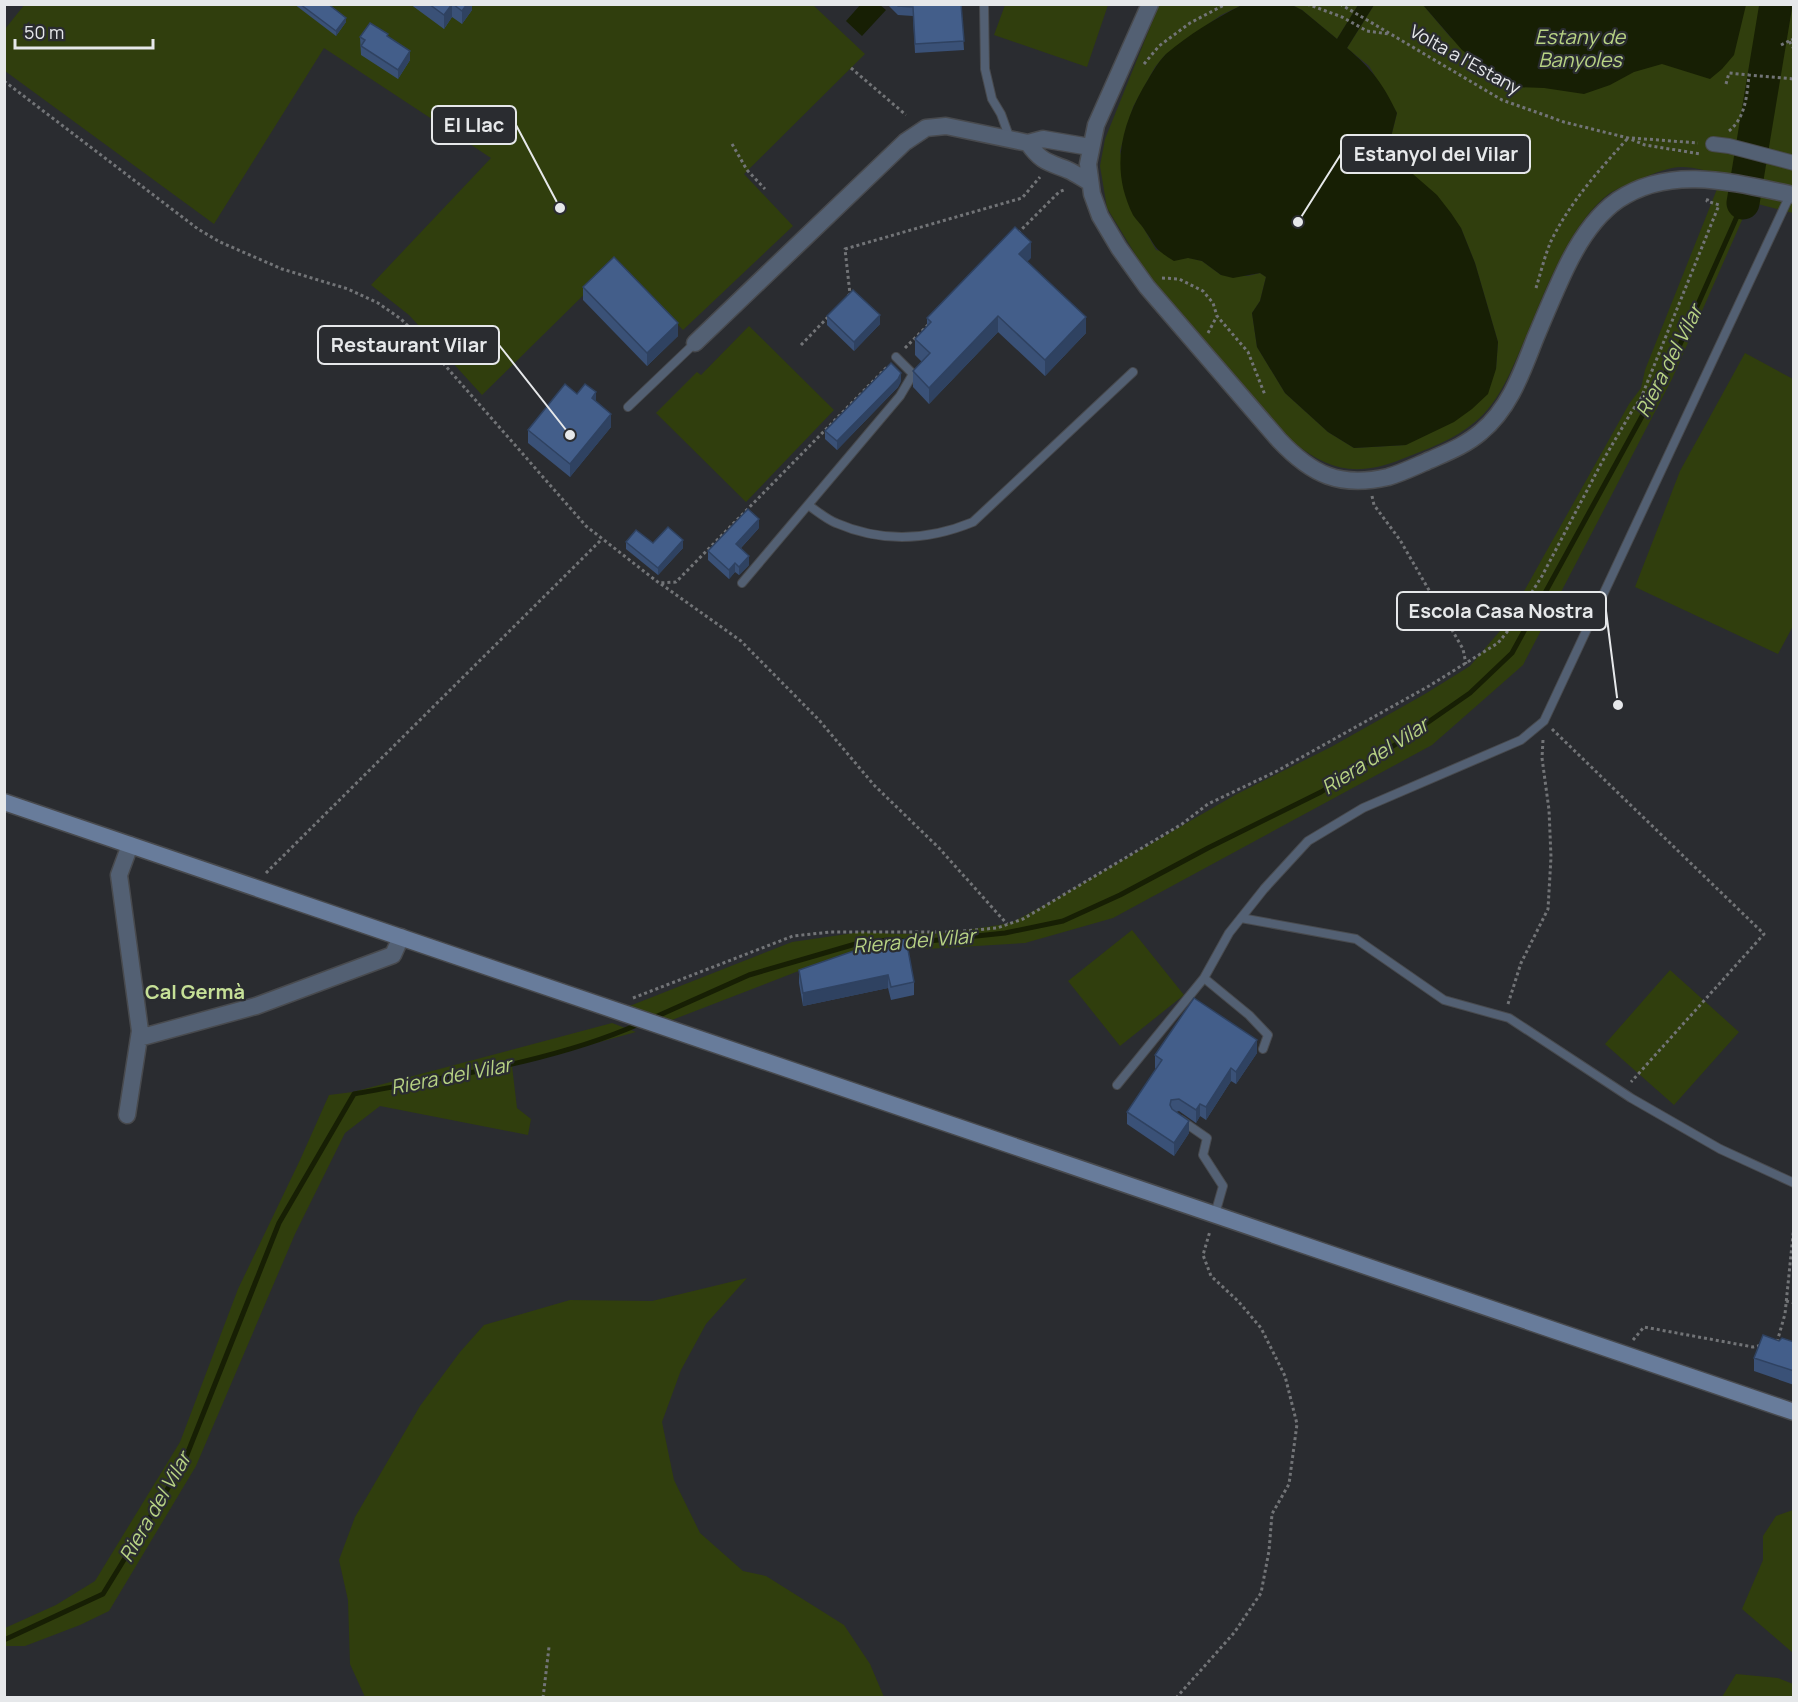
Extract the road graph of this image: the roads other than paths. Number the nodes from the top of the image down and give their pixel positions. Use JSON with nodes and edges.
{"nodes":[{"id":1,"x":984,"y":4,"type":"edge"},
{"id":2,"x":1149,"y":5,"type":"edge"},
{"id":3,"x":1010,"y":140,"type":"junction"},
{"id":4,"x":1028,"y":143,"type":"junction"},
{"id":5,"x":1090,"y":147,"type":"junction"},
{"id":6,"x":1708,"y":149,"type":"road end"},
{"id":7,"x":1794,"y":163,"type":"edge"},
{"id":8,"x":1089,"y":182,"type":"junction"},
{"id":9,"x":1792,"y":195,"type":"edge"},
{"id":10,"x":695,"y":343,"type":"joint"},
{"id":11,"x":896,"y":357,"type":"road end"},
{"id":12,"x":1133,"y":372,"type":"dead end"},
{"id":13,"x":628,"y":407,"type":"dead end"},
{"id":14,"x":808,"y":505,"type":"junction"},
{"id":15,"x":742,"y":583,"type":"dead end"},
{"id":16,"x":4,"y":802,"type":"edge"},
{"id":17,"x":130,"y":845,"type":"junction"},
{"id":18,"x":1241,"y":918,"type":"junction"},
{"id":19,"x":401,"y":938,"type":"junction"},
{"id":20,"x":1204,"y":978,"type":"junction"},
{"id":21,"x":139,"y":1038,"type":"junction"},
{"id":22,"x":1263,"y":1049,"type":"dead end"},
{"id":23,"x":1117,"y":1085,"type":"dead end"},
{"id":24,"x":127,"y":1115,"type":"dead end"},
{"id":25,"x":1176,"y":1117,"type":"edge"},
{"id":26,"x":1794,"y":1183,"type":"edge"},
{"id":27,"x":1215,"y":1214,"type":"junction"},
{"id":28,"x":1794,"y":1412,"type":"edge"}],
"edges":[{"from":1,"to":3,"type":"lane"},
{"from":2,"to":5,"type":"street"},
{"from":3,"to":4,"type":"street"},
{"from":3,"to":10,"type":"street"},
{"from":4,"to":5,"type":"street"},
{"from":4,"to":8,"type":"street"},
{"from":5,"to":8,"type":"street"},
{"from":6,"to":7,"type":"street"},
{"from":8,"to":9,"type":"street"},
{"from":9,"to":18,"type":"lane"},
{"from":10,"to":13,"type":"lane"},
{"from":11,"to":14,"type":"lane"},
{"from":12,"to":14,"type":"lane"},
{"from":14,"to":15,"type":"lane"},
{"from":16,"to":17,"type":"main road"},
{"from":17,"to":19,"type":"main road"},
{"from":17,"to":21,"type":"street"},
{"from":18,"to":20,"type":"lane"},
{"from":18,"to":26,"type":"lane"},
{"from":19,"to":21,"type":"street"},
{"from":19,"to":27,"type":"main road"},
{"from":20,"to":22,"type":"lane"},
{"from":20,"to":23,"type":"lane"},
{"from":21,"to":24,"type":"street"},
{"from":25,"to":27,"type":"lane"},
{"from":27,"to":28,"type":"main road"}]}
